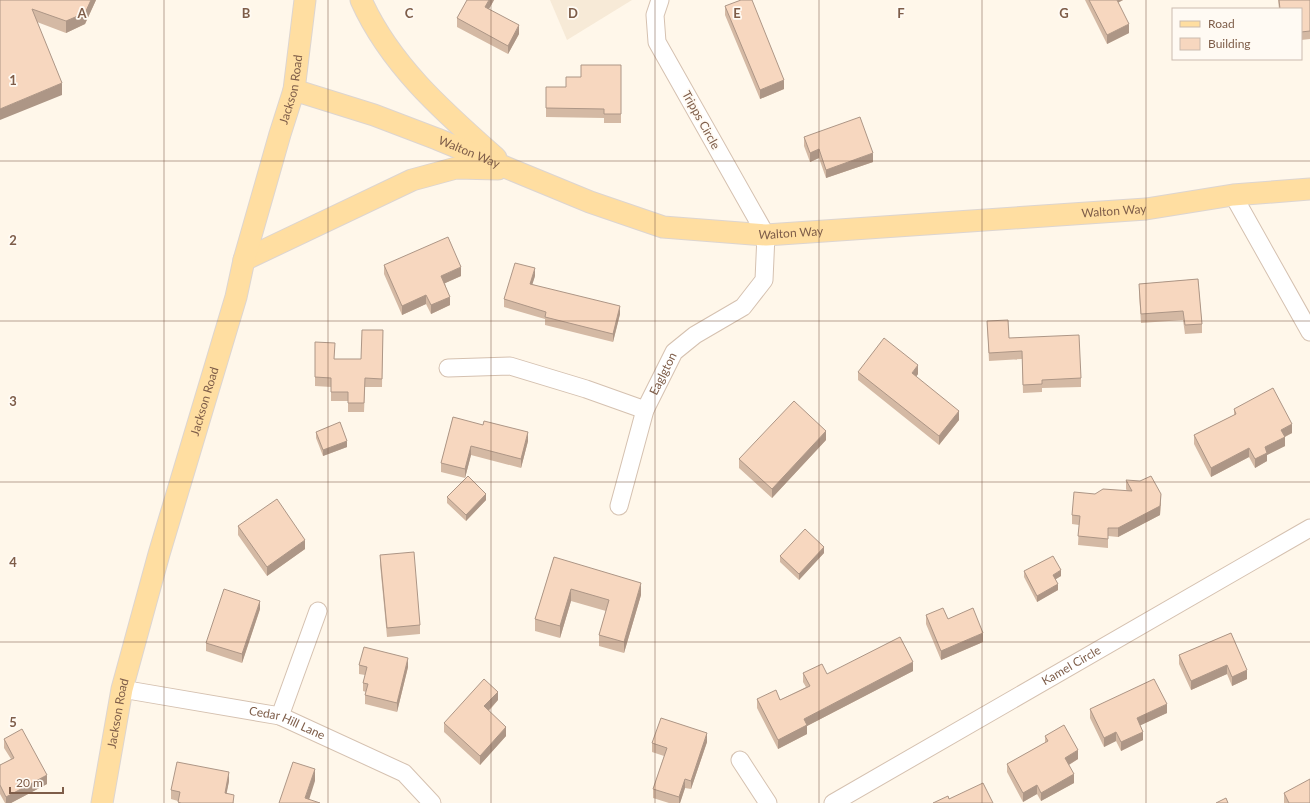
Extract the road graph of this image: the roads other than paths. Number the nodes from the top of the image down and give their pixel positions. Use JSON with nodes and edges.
{"nodes":[{"id":1,"x":305,"y":0,"type":"edge"},
{"id":2,"x":361,"y":0,"type":"edge"},
{"id":3,"x":660,"y":0,"type":"edge"},
{"id":4,"x":294,"y":90,"type":"junction"},
{"id":5,"x":510,"y":170,"type":"junction"},
{"id":6,"x":1310,"y":190,"type":"edge"},
{"id":7,"x":1232,"y":194,"type":"junction"},
{"id":8,"x":766,"y":234,"type":"junction"},
{"id":9,"x":244,"y":260,"type":"junction"},
{"id":10,"x":1310,"y":332,"type":"edge"},
{"id":11,"x":448,"y":368,"type":"dead end"},
{"id":12,"x":645,"y":410,"type":"junction"},
{"id":13,"x":619,"y":506,"type":"dead end"},
{"id":14,"x":1310,"y":528,"type":"edge"},
{"id":15,"x":318,"y":612,"type":"dead end"},
{"id":16,"x":122,"y":689,"type":"junction"},
{"id":17,"x":280,"y":716,"type":"junction"},
{"id":18,"x":740,"y":760,"type":"dead end"},
{"id":19,"x":102,"y":803,"type":"edge"},
{"id":20,"x":432,"y":803,"type":"edge"},
{"id":21,"x":768,"y":803,"type":"edge"},
{"id":22,"x":833,"y":803,"type":"edge"}],
"edges":[{"from":1,"to":4,"type":"main road","name":"Jackson Road"},
{"from":2,"to":5,"type":"main road"},
{"from":3,"to":8,"type":"street","name":"Tripps Circle"},
{"from":4,"to":5,"type":"main road","name":"Walton Way"},
{"from":4,"to":9,"type":"main road","name":"Jackson Road"},
{"from":5,"to":8,"type":"main road","name":"Walton Way"},
{"from":5,"to":9,"type":"main road"},
{"from":6,"to":7,"type":"main road","name":"Walton Way"},
{"from":7,"to":8,"type":"main road","name":"Walton Way"},
{"from":7,"to":10,"type":"street"},
{"from":8,"to":12,"type":"street","name":"Eaglgton"},
{"from":9,"to":16,"type":"main road","name":"Jackson Road"},
{"from":11,"to":12,"type":"street"},
{"from":12,"to":13,"type":"street","name":"Eaglgton"},
{"from":14,"to":22,"type":"street","name":"Kamel Circle"},
{"from":15,"to":17,"type":"street"},
{"from":16,"to":17,"type":"street","name":"Cedar Hill Lane"},
{"from":16,"to":19,"type":"main road","name":"Jackson Road"},
{"from":17,"to":20,"type":"street","name":"Cedar Hill Lane"},
{"from":18,"to":21,"type":"street"}]}
